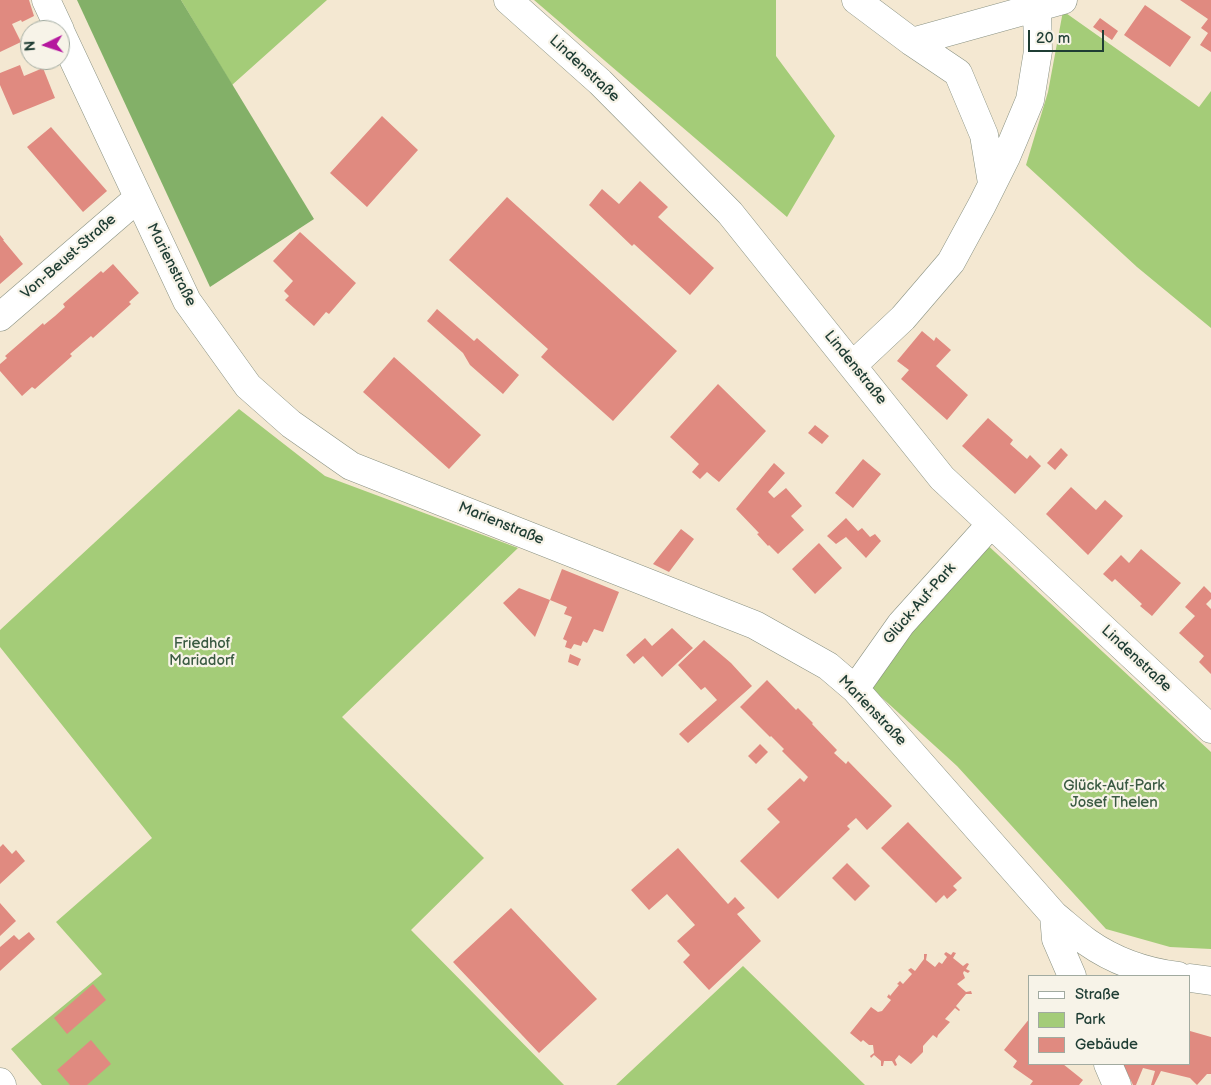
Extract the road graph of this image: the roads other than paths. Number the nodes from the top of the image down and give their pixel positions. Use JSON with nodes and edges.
{"nodes":[{"id":1,"x":46,"y":0,"type":"edge"},
{"id":2,"x":508,"y":0,"type":"edge"},
{"id":3,"x":856,"y":0,"type":"edge"},
{"id":4,"x":1063,"y":0,"type":"edge"},
{"id":5,"x":1037,"y":8,"type":"junction"},
{"id":6,"x":55,"y":20,"type":"edge"},
{"id":7,"x":912,"y":42,"type":"junction"},
{"id":8,"x":70,"y":52,"type":"edge"},
{"id":9,"x":992,"y":183,"type":"junction"},
{"id":10,"x":138,"y":198,"type":"junction"},
{"id":11,"x":0,"y":317,"type":"edge"},
{"id":12,"x":853,"y":365,"type":"junction"},
{"id":13,"x":991,"y":524,"type":"junction"},
{"id":14,"x":855,"y":689,"type":"junction"},
{"id":15,"x":1211,"y":729,"type":"edge"},
{"id":16,"x":1054,"y":915,"type":"junction"},
{"id":17,"x":1072,"y":975,"type":"edge"},
{"id":18,"x":1171,"y":975,"type":"edge"},
{"id":19,"x":1191,"y":978,"type":"edge"},
{"id":20,"x":1211,"y":980,"type":"edge"},
{"id":21,"x":1108,"y":1065,"type":"edge"},
{"id":22,"x":1117,"y":1085,"type":"edge"}],
"edges":[{"from":1,"to":6,"type":"street","name":"Marienstraße"},
{"from":2,"to":12,"type":"street","name":"Lindenstraße"},
{"from":3,"to":7,"type":"street"},
{"from":4,"to":5,"type":"street"},
{"from":5,"to":7,"type":"street"},
{"from":5,"to":9,"type":"street"},
{"from":7,"to":9,"type":"street"},
{"from":8,"to":10,"type":"street","name":"Marienstraße"},
{"from":9,"to":12,"type":"street"},
{"from":10,"to":11,"type":"street","name":"Von-Beust-Straße"},
{"from":10,"to":14,"type":"street","name":"Marienstraße"},
{"from":12,"to":13,"type":"street","name":"Lindenstraße"},
{"from":13,"to":14,"type":"street","name":"Glück-Auf-Park"},
{"from":13,"to":15,"type":"street","name":"Lindenstraße"},
{"from":14,"to":16,"type":"street","name":"Marienstraße"},
{"from":16,"to":17,"type":"street"},
{"from":16,"to":18,"type":"street","name":"Marienstraße"},
{"from":19,"to":20,"type":"street"},
{"from":21,"to":22,"type":"street"}]}
